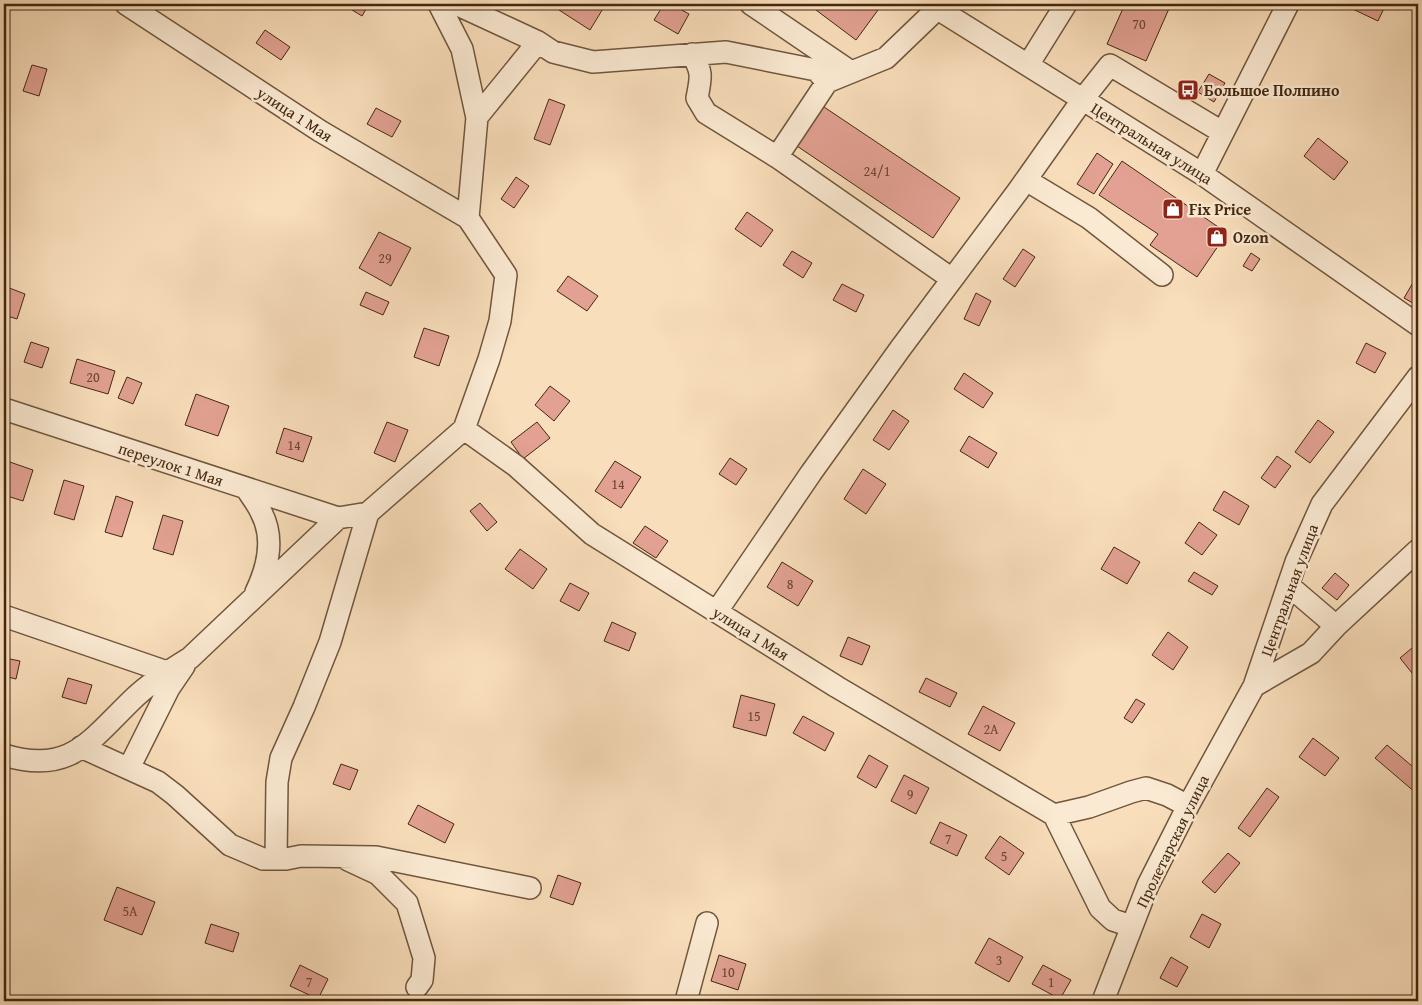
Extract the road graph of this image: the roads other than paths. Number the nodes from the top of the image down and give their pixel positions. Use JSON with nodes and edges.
{"nodes":[{"id":1,"x":126,"y":4,"type":"edge"},
{"id":2,"x":439,"y":4,"type":"edge"},
{"id":3,"x":456,"y":4,"type":"edge"},
{"id":4,"x":751,"y":4,"type":"edge"},
{"id":5,"x":1066,"y":4,"type":"edge"},
{"id":6,"x":1288,"y":4,"type":"edge"},
{"id":7,"x":933,"y":6,"type":"edge"},
{"id":8,"x":538,"y":42,"type":"junction"},
{"id":9,"x":692,"y":54,"type":"junction"},
{"id":10,"x":1028,"y":65,"type":"junction"},
{"id":11,"x":851,"y":72,"type":"junction"},
{"id":12,"x":827,"y":82,"type":"junction"},
{"id":13,"x":1083,"y":99,"type":"junction"},
{"id":14,"x":477,"y":118,"type":"junction"},
{"id":15,"x":1222,"y":132,"type":"junction"},
{"id":16,"x":777,"y":157,"type":"junction"},
{"id":17,"x":1202,"y":174,"type":"junction"},
{"id":18,"x":1026,"y":180,"type":"junction"},
{"id":19,"x":468,"y":218,"type":"junction"},
{"id":20,"x":1162,"y":275,"type":"dead end"},
{"id":21,"x":952,"y":279,"type":"junction"},
{"id":22,"x":1418,"y":325,"type":"edge"},
{"id":23,"x":1418,"y":376,"type":"edge"},
{"id":24,"x":4,"y":409,"type":"edge"},
{"id":25,"x":464,"y":429,"type":"junction"},
{"id":26,"x":246,"y":488,"type":"junction"},
{"id":27,"x":368,"y":513,"type":"junction"},
{"id":28,"x":338,"y":518,"type":"junction"},
{"id":29,"x":1418,"y":550,"type":"edge"},
{"id":30,"x":1288,"y":585,"type":"junction"},
{"id":31,"x":253,"y":598,"type":"junction"},
{"id":32,"x":717,"y":611,"type":"junction"},
{"id":33,"x":4,"y":616,"type":"edge"},
{"id":34,"x":1336,"y":626,"type":"junction"},
{"id":35,"x":190,"y":658,"type":"junction"},
{"id":36,"x":167,"y":672,"type":"junction"},
{"id":37,"x":1254,"y":686,"type":"junction"},
{"id":38,"x":81,"y":747,"type":"junction"},
{"id":39,"x":4,"y":754,"type":"edge"},
{"id":40,"x":129,"y":768,"type":"junction"},
{"id":41,"x":1188,"y":806,"type":"junction"},
{"id":42,"x":1054,"y":815,"type":"junction"},
{"id":43,"x":343,"y":858,"type":"junction"},
{"id":44,"x":276,"y":859,"type":"junction"},
{"id":45,"x":530,"y":888,"type":"dead end"},
{"id":46,"x":707,"y":923,"type":"dead end"},
{"id":47,"x":1131,"y":926,"type":"junction"},
{"id":48,"x":417,"y":987,"type":"dead end"},
{"id":49,"x":686,"y":1001,"type":"edge"},
{"id":50,"x":1103,"y":1001,"type":"edge"}],
"edges":[{"from":1,"to":19,"type":"street","name":"улица 1 Мая"},
{"from":2,"to":14,"type":"street"},
{"from":3,"to":8,"type":"street"},
{"from":4,"to":11,"type":"street"},
{"from":5,"to":10,"type":"street"},
{"from":6,"to":15,"type":"street"},
{"from":7,"to":10,"type":"street","name":"Центральная улица"},
{"from":7,"to":11,"type":"street"},
{"from":8,"to":9,"type":"street"},
{"from":8,"to":14,"type":"street"},
{"from":9,"to":12,"type":"street"},
{"from":9,"to":16,"type":"street"},
{"from":10,"to":13,"type":"street","name":"Центральная улица"},
{"from":11,"to":12,"type":"street"},
{"from":12,"to":16,"type":"street"},
{"from":13,"to":15,"type":"street"},
{"from":13,"to":17,"type":"street","name":"Центральная улица"},
{"from":13,"to":18,"type":"street"},
{"from":14,"to":19,"type":"street"},
{"from":15,"to":17,"type":"street"},
{"from":16,"to":21,"type":"street"},
{"from":17,"to":22,"type":"street","name":"Центральная улица"},
{"from":18,"to":20,"type":"street"},
{"from":18,"to":21,"type":"street"},
{"from":19,"to":25,"type":"street"},
{"from":21,"to":32,"type":"street"},
{"from":23,"to":30,"type":"street","name":"Центральная улица"},
{"from":24,"to":26,"type":"street","name":"переулок 1 Мая"},
{"from":25,"to":27,"type":"street"},
{"from":25,"to":32,"type":"street","name":"улица 1 Мая"},
{"from":26,"to":28,"type":"street","name":"переулок 1 Мая"},
{"from":26,"to":31,"type":"street"},
{"from":27,"to":28,"type":"street"},
{"from":27,"to":44,"type":"street"},
{"from":28,"to":31,"type":"street"},
{"from":29,"to":34,"type":"street"},
{"from":30,"to":34,"type":"street"},
{"from":30,"to":37,"type":"street","name":"Центральная улица"},
{"from":31,"to":35,"type":"street"},
{"from":32,"to":42,"type":"street","name":"улица 1 Мая"},
{"from":33,"to":36,"type":"street"},
{"from":34,"to":37,"type":"street"},
{"from":35,"to":36,"type":"street"},
{"from":35,"to":40,"type":"street"},
{"from":36,"to":38,"type":"street"},
{"from":37,"to":41,"type":"street","name":"Пролетарская улица"},
{"from":38,"to":39,"type":"street"},
{"from":38,"to":40,"type":"street"},
{"from":40,"to":44,"type":"street"},
{"from":41,"to":42,"type":"street"},
{"from":41,"to":47,"type":"street","name":"Пролетарская улица"},
{"from":42,"to":47,"type":"street"},
{"from":43,"to":44,"type":"street"},
{"from":43,"to":45,"type":"street"},
{"from":43,"to":48,"type":"street"},
{"from":46,"to":49,"type":"street"},
{"from":47,"to":50,"type":"street","name":"Пролетарская улица"}]}
